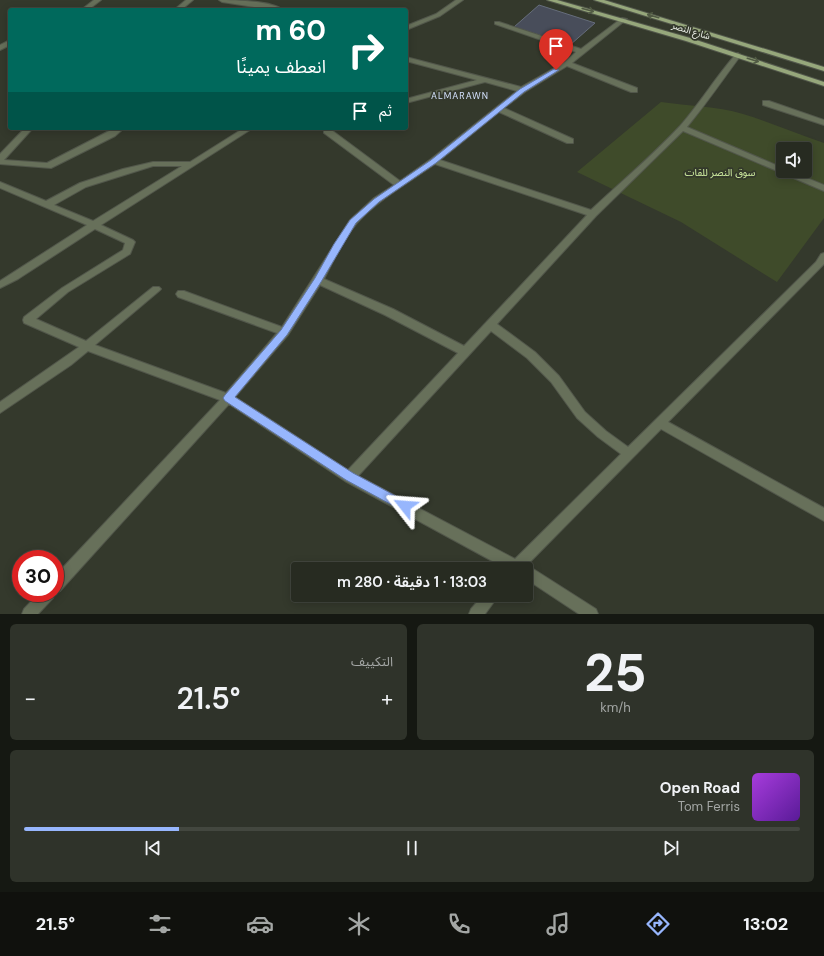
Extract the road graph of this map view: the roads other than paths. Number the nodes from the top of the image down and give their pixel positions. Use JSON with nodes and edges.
{"nodes":[{"id":1,"x":98,"y":0,"type":"edge"},
{"id":2,"x":190,"y":0,"type":"edge"},
{"id":3,"x":222,"y":0,"type":"edge"},
{"id":4,"x":460,"y":0,"type":"edge"},
{"id":5,"x":550,"y":0,"type":"edge"},
{"id":6,"x":597,"y":0,"type":"edge"},
{"id":7,"x":87,"y":8,"type":"edge"},
{"id":8,"x":180,"y":8,"type":"edge"},
{"id":9,"x":269,"y":8,"type":"edge"},
{"id":10,"x":624,"y":19,"type":"junction"},
{"id":11,"x":497,"y":23,"type":"dead end"},
{"id":12,"x":408,"y":27,"type":"edge"},
{"id":13,"x":582,"y":52,"type":"junction"},
{"id":14,"x":738,"y":55,"type":"junction"},
{"id":15,"x":408,"y":60,"type":"edge"},
{"id":16,"x":567,"y":63,"type":"junction"},
{"id":17,"x":824,"y":70,"type":"edge"},
{"id":18,"x":485,"y":80,"type":"junction"},
{"id":19,"x":824,"y":84,"type":"edge"},
{"id":20,"x":522,"y":90,"type":"junction"},
{"id":21,"x":634,"y":90,"type":"dead end"},
{"id":22,"x":408,"y":100,"type":"edge"},
{"id":23,"x":766,"y":103,"type":"dead end"},
{"id":24,"x":499,"y":109,"type":"junction"},
{"id":25,"x":824,"y":123,"type":"edge"},
{"id":26,"x":682,"y":128,"type":"junction"},
{"id":27,"x":27,"y":130,"type":"edge"},
{"id":28,"x":117,"y":130,"type":"edge"},
{"id":29,"x":246,"y":130,"type":"edge"},
{"id":30,"x":329,"y":130,"type":"edge"},
{"id":31,"x":570,"y":142,"type":"dead end"},
{"id":32,"x":0,"y":161,"type":"edge"},
{"id":33,"x":434,"y":161,"type":"junction"},
{"id":34,"x":191,"y":164,"type":"junction"},
{"id":35,"x":776,"y":168,"type":"edge"},
{"id":36,"x":800,"y":178,"type":"edge"},
{"id":37,"x":400,"y":184,"type":"junction"},
{"id":38,"x":0,"y":185,"type":"edge"},
{"id":39,"x":824,"y":188,"type":"edge"},
{"id":40,"x":46,"y":205,"type":"junction"},
{"id":41,"x":593,"y":214,"type":"junction"},
{"id":42,"x":94,"y":225,"type":"junction"},
{"id":43,"x":824,"y":256,"type":"edge"},
{"id":44,"x":318,"y":280,"type":"junction"},
{"id":45,"x":0,"y":285,"type":"edge"},
{"id":46,"x":156,"y":289,"type":"dead end"},
{"id":47,"x":181,"y":294,"type":"dead end"},
{"id":48,"x":490,"y":325,"type":"junction"},
{"id":49,"x":284,"y":332,"type":"junction"},
{"id":50,"x":86,"y":346,"type":"junction"},
{"id":51,"x":465,"y":352,"type":"junction"},
{"id":52,"x":228,"y":398,"type":"junction"},
{"id":53,"x":0,"y":408,"type":"edge"},
{"id":54,"x":660,"y":423,"type":"junction"},
{"id":55,"x":629,"y":454,"type":"junction"},
{"id":56,"x":349,"y":477,"type":"junction"},
{"id":57,"x":824,"y":515,"type":"edge"},
{"id":58,"x":507,"y":562,"type":"edge"},
{"id":59,"x":527,"y":562,"type":"edge"},
{"id":60,"x":64,"y":576,"type":"edge"},
{"id":61,"x":533,"y":577,"type":"edge"},
{"id":62,"x":40,"y":602,"type":"edge"},
{"id":63,"x":486,"y":602,"type":"edge"},
{"id":64,"x":29,"y":614,"type":"edge"},
{"id":65,"x":476,"y":614,"type":"edge"},
{"id":66,"x":591,"y":614,"type":"edge"}],
"edges":[{"from":1,"to":7,"type":"street"},
{"from":2,"to":8,"type":"street"},
{"from":3,"to":9,"type":"street"},
{"from":4,"to":12,"type":"street"},
{"from":5,"to":10,"type":"main road","name":"شارع النصر","one_way":true},
{"from":17,"to":6,"type":"main road","name":"شارع النصر","one_way":true},
{"from":10,"to":13,"type":"street"},
{"from":10,"to":14,"type":"main road","name":"شارع النصر"},
{"from":11,"to":13,"type":"street"},
{"from":13,"to":16,"type":"street"},
{"from":14,"to":19,"type":"main road","name":"شارع النصر","one_way":true},
{"from":14,"to":26,"type":"street"},
{"from":15,"to":18,"type":"street"},
{"from":16,"to":20,"type":"street"},
{"from":16,"to":21,"type":"street"},
{"from":18,"to":20,"type":"street"},
{"from":18,"to":22,"type":"street"},
{"from":20,"to":24,"type":"street"},
{"from":23,"to":25,"type":"street"},
{"from":24,"to":31,"type":"street"},
{"from":24,"to":33,"type":"street"},
{"from":26,"to":35,"type":"street"},
{"from":26,"to":41,"type":"street"},
{"from":27,"to":32,"type":"street"},
{"from":28,"to":32,"type":"street"},
{"from":29,"to":34,"type":"street"},
{"from":30,"to":37,"type":"street"},
{"from":33,"to":37,"type":"street"},
{"from":33,"to":41,"type":"street"},
{"from":34,"to":40,"type":"street"},
{"from":34,"to":42,"type":"street"},
{"from":36,"to":39,"type":"street"},
{"from":37,"to":44,"type":"street"},
{"from":38,"to":40,"type":"street"},
{"from":40,"to":42,"type":"street"},
{"from":41,"to":48,"type":"street"},
{"from":42,"to":45,"type":"street"},
{"from":42,"to":50,"type":"street"},
{"from":43,"to":54,"type":"street"},
{"from":44,"to":49,"type":"street"},
{"from":44,"to":51,"type":"street"},
{"from":46,"to":50,"type":"street"},
{"from":47,"to":49,"type":"street"},
{"from":48,"to":51,"type":"street"},
{"from":48,"to":55,"type":"street"},
{"from":49,"to":52,"type":"street"},
{"from":50,"to":52,"type":"street"},
{"from":50,"to":53,"type":"street"},
{"from":51,"to":56,"type":"street"},
{"from":52,"to":56,"type":"street"},
{"from":52,"to":60,"type":"street"},
{"from":54,"to":55,"type":"street"},
{"from":54,"to":57,"type":"street"},
{"from":55,"to":59,"type":"street"},
{"from":56,"to":58,"type":"street"},
{"from":61,"to":66,"type":"street"},
{"from":62,"to":64,"type":"street"},
{"from":63,"to":65,"type":"street"}]}
